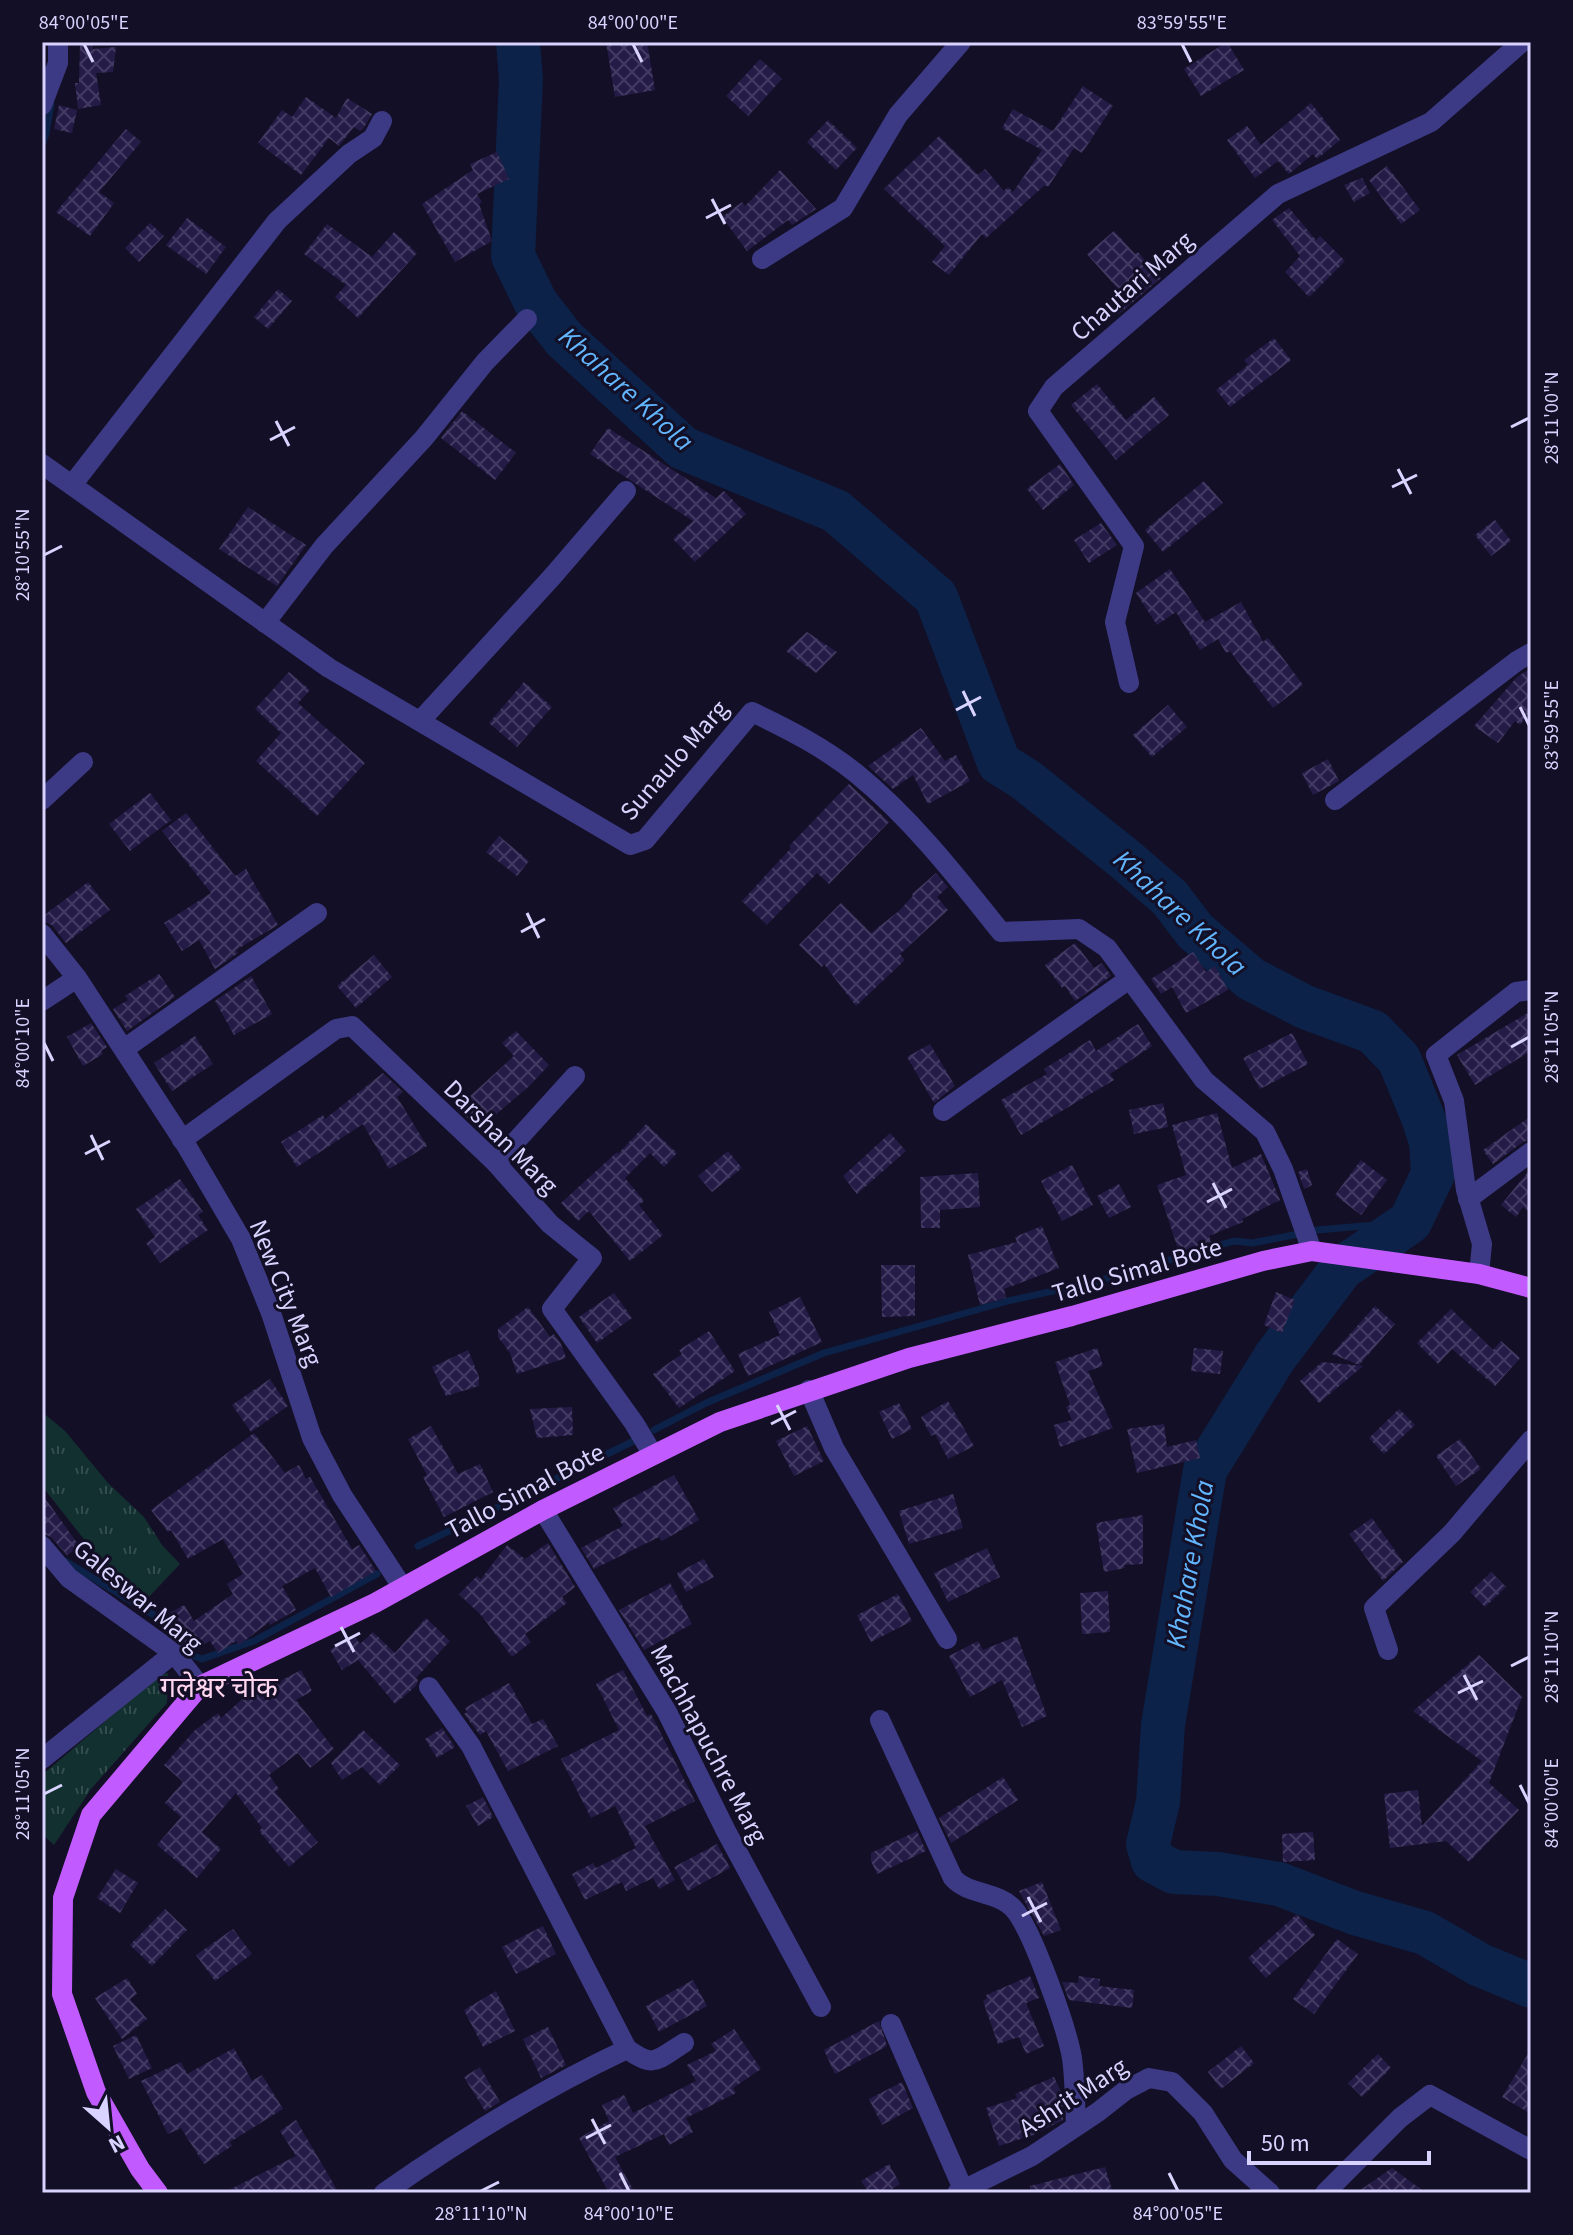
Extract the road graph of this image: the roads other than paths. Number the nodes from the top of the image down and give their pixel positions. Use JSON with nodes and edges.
{"nodes":[{"id":1,"x":58,"y":42,"type":"edge"},
{"id":2,"x":961,"y":42,"type":"edge"},
{"id":3,"x":1522,"y":42,"type":"edge"},
{"id":4,"x":42,"y":105,"type":"edge"},
{"id":5,"x":382,"y":121,"type":"dead end"},
{"id":6,"x":762,"y":259,"type":"dead end"},
{"id":7,"x":527,"y":319,"type":"dead end"},
{"id":8,"x":42,"y":464,"type":"edge"},
{"id":9,"x":72,"y":485,"type":"junction"},
{"id":10,"x":626,"y":491,"type":"dead end"},
{"id":11,"x":265,"y":623,"type":"junction"},
{"id":12,"x":1531,"y":653,"type":"edge"},
{"id":13,"x":1129,"y":683,"type":"dead end"},
{"id":14,"x":421,"y":720,"type":"junction"},
{"id":15,"x":83,"y":762,"type":"dead end"},
{"id":16,"x":42,"y":800,"type":"edge"},
{"id":17,"x":1335,"y":800,"type":"dead end"},
{"id":18,"x":317,"y":913,"type":"dead end"},
{"id":19,"x":42,"y":934,"type":"edge"},
{"id":20,"x":77,"y":978,"type":"junction"},
{"id":21,"x":1129,"y":979,"type":"junction"},
{"id":22,"x":1531,"y":990,"type":"edge"},
{"id":23,"x":42,"y":1001,"type":"edge"},
{"id":24,"x":124,"y":1049,"type":"junction"},
{"id":25,"x":575,"y":1076,"type":"dead end"},
{"id":26,"x":943,"y":1111,"type":"dead end"},
{"id":27,"x":182,"y":1140,"type":"junction"},
{"id":28,"x":1531,"y":1152,"type":"edge"},
{"id":29,"x":496,"y":1163,"type":"junction"},
{"id":30,"x":1468,"y":1199,"type":"junction"},
{"id":31,"x":1312,"y":1251,"type":"junction"},
{"id":32,"x":1479,"y":1274,"type":"junction"},
{"id":33,"x":1531,"y":1288,"type":"edge"},
{"id":34,"x":809,"y":1390,"type":"junction"},
{"id":35,"x":1531,"y":1440,"type":"edge"},
{"id":36,"x":652,"y":1453,"type":"junction"},
{"id":37,"x":543,"y":1510,"type":"junction"},
{"id":38,"x":42,"y":1546,"type":"edge"},
{"id":39,"x":403,"y":1588,"type":"junction"},
{"id":40,"x":947,"y":1639,"type":"dead end"},
{"id":41,"x":1388,"y":1650,"type":"dead end"},
{"id":42,"x":174,"y":1653,"type":"junction"},
{"id":43,"x":200,"y":1686,"type":"junction"},
{"id":44,"x":429,"y":1687,"type":"dead end"},
{"id":45,"x":880,"y":1720,"type":"dead end"},
{"id":46,"x":42,"y":1759,"type":"edge"},
{"id":47,"x":821,"y":2007,"type":"dead end"},
{"id":48,"x":891,"y":2024,"type":"dead end"},
{"id":49,"x":684,"y":2043,"type":"dead end"},
{"id":50,"x":627,"y":2049,"type":"junction"},
{"id":51,"x":1076,"y":2126,"type":"junction"},
{"id":52,"x":1531,"y":2150,"type":"edge"},
{"id":53,"x":960,"y":2191,"type":"edge"},
{"id":54,"x":158,"y":2193,"type":"edge"},
{"id":55,"x":384,"y":2193,"type":"edge"},
{"id":56,"x":1270,"y":2193,"type":"edge"},
{"id":57,"x":1325,"y":2193,"type":"edge"}],
"edges":[{"from":1,"to":4,"type":"street"},
{"from":2,"to":6,"type":"street"},
{"from":3,"to":13,"type":"street","name":"Chautari Marg"},
{"from":5,"to":9,"type":"street"},
{"from":7,"to":11,"type":"street"},
{"from":8,"to":9,"type":"street","name":"Sunaulo Marg"},
{"from":9,"to":11,"type":"street","name":"Sunaulo Marg"},
{"from":10,"to":14,"type":"street"},
{"from":11,"to":14,"type":"street","name":"Sunaulo Marg"},
{"from":12,"to":17,"type":"street"},
{"from":14,"to":21,"type":"street","name":"Sunaulo Marg"},
{"from":15,"to":16,"type":"street"},
{"from":18,"to":24,"type":"street"},
{"from":19,"to":20,"type":"street","name":"New City Marg"},
{"from":20,"to":23,"type":"street"},
{"from":20,"to":24,"type":"street","name":"New City Marg"},
{"from":21,"to":26,"type":"street"},
{"from":21,"to":31,"type":"street","name":"Sunaulo Marg"},
{"from":22,"to":30,"type":"street"},
{"from":24,"to":27,"type":"street","name":"New City Marg"},
{"from":25,"to":29,"type":"street"},
{"from":27,"to":29,"type":"street","name":"Darshan Marg"},
{"from":27,"to":39,"type":"street","name":"New City Marg"},
{"from":28,"to":30,"type":"street"},
{"from":29,"to":36,"type":"street","name":"Darshan Marg"},
{"from":30,"to":32,"type":"street"},
{"from":31,"to":32,"type":"main road","name":"Tallo Simal Bote"},
{"from":31,"to":34,"type":"main road","name":"Tallo Simal Bote"},
{"from":32,"to":33,"type":"main road","name":"Tallo Simal Bote"},
{"from":34,"to":36,"type":"main road","name":"Tallo Simal Bote"},
{"from":34,"to":40,"type":"street"},
{"from":35,"to":41,"type":"street"},
{"from":36,"to":37,"type":"main road","name":"Tallo Simal Bote"},
{"from":37,"to":39,"type":"main road","name":"Tallo Simal Bote"},
{"from":37,"to":47,"type":"street","name":"Machhapuchre Marg"},
{"from":38,"to":42,"type":"street","name":"Galeswar Marg"},
{"from":39,"to":43,"type":"main road","name":"Tallo Simal Bote"},
{"from":42,"to":43,"type":"street","name":"Galeswar Marg"},
{"from":42,"to":46,"type":"street"},
{"from":43,"to":54,"type":"main road","name":"Tallo Simal Bote"},
{"from":44,"to":50,"type":"street"},
{"from":45,"to":51,"type":"street"},
{"from":48,"to":53,"type":"street"},
{"from":49,"to":50,"type":"street"},
{"from":50,"to":55,"type":"street"},
{"from":51,"to":53,"type":"street","name":"Ashrit Marg"},
{"from":51,"to":56,"type":"street","name":"Ashrit Marg"},
{"from":52,"to":57,"type":"street"}]}
